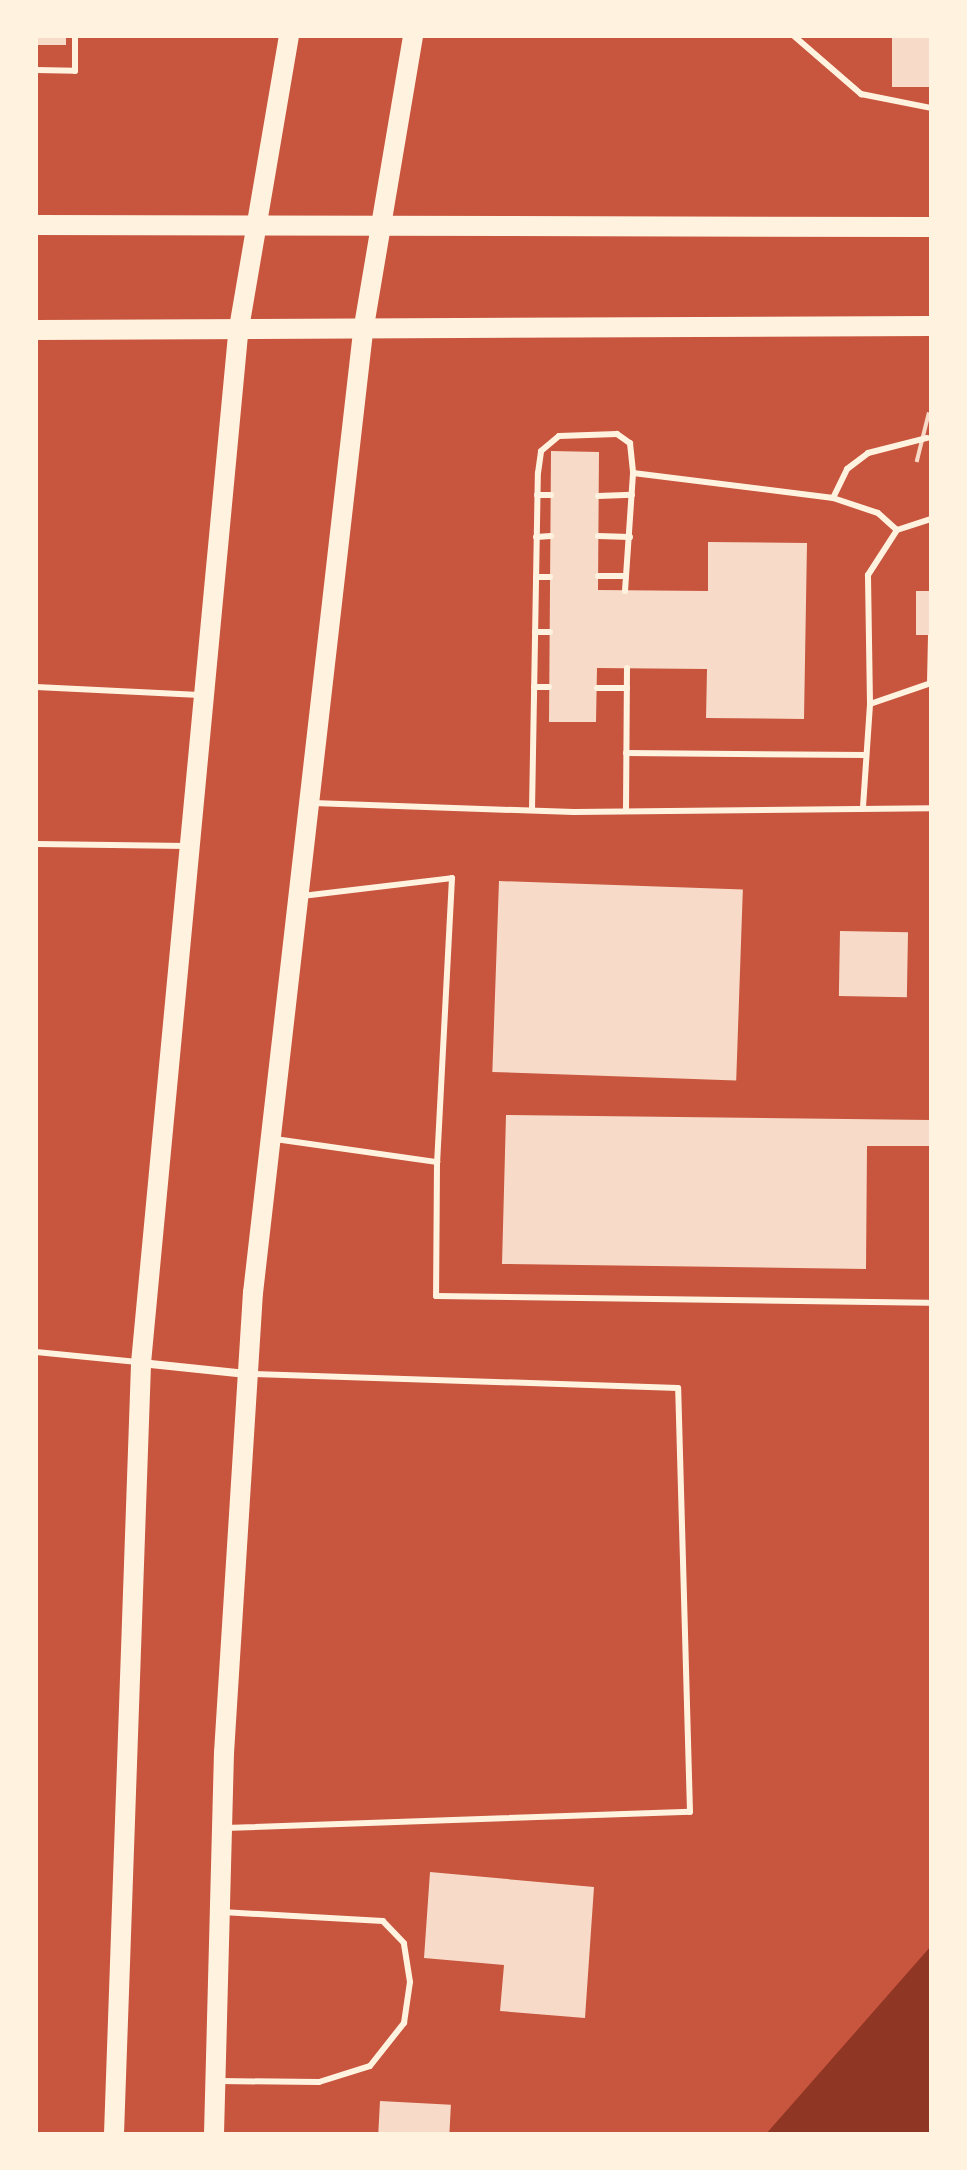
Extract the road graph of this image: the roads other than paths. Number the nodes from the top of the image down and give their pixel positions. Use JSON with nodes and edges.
{"nodes":[{"id":1,"x":75,"y":36,"type":"edge"},
{"id":2,"x":289,"y":36,"type":"edge"},
{"id":3,"x":413,"y":36,"type":"edge"},
{"id":4,"x":794,"y":36,"type":"edge"},
{"id":5,"x":36,"y":70,"type":"edge"},
{"id":6,"x":931,"y":108,"type":"edge"},
{"id":7,"x":257,"y":224,"type":"junction"},
{"id":8,"x":36,"y":225,"type":"edge"},
{"id":9,"x":381,"y":225,"type":"junction"},
{"id":10,"x":931,"y":227,"type":"edge"},
{"id":11,"x":931,"y":326,"type":"edge"},
{"id":12,"x":36,"y":330,"type":"edge"},
{"id":13,"x":363,"y":332,"type":"junction"},
{"id":14,"x":238,"y":334,"type":"junction"},
{"id":15,"x":927,"y":438,"type":"dead end"},
{"id":16,"x":633,"y":473,"type":"junction"},
{"id":17,"x":537,"y":495,"type":"junction"},
{"id":18,"x":551,"y":495,"type":"dead end"},
{"id":19,"x":632,"y":495,"type":"junction"},
{"id":20,"x":598,"y":496,"type":"dead end"},
{"id":21,"x":833,"y":498,"type":"junction"},
{"id":22,"x":931,"y":519,"type":"edge"},
{"id":23,"x":897,"y":530,"type":"junction"},
{"id":24,"x":551,"y":536,"type":"dead end"},
{"id":25,"x":598,"y":536,"type":"dead end"},
{"id":26,"x":536,"y":537,"type":"junction"},
{"id":27,"x":630,"y":537,"type":"junction"},
{"id":28,"x":598,"y":576,"type":"dead end"},
{"id":29,"x":626,"y":576,"type":"junction"},
{"id":30,"x":536,"y":577,"type":"junction"},
{"id":31,"x":550,"y":577,"type":"dead end"},
{"id":32,"x":625,"y":591,"type":"dead end"},
{"id":33,"x":535,"y":632,"type":"junction"},
{"id":34,"x":550,"y":632,"type":"dead end"},
{"id":35,"x":931,"y":636,"type":"edge"},
{"id":36,"x":627,"y":668,"type":"dead end"},
{"id":37,"x":930,"y":683,"type":"edge"},
{"id":38,"x":36,"y":687,"type":"edge"},
{"id":39,"x":534,"y":687,"type":"junction"},
{"id":40,"x":549,"y":687,"type":"dead end"},
{"id":41,"x":597,"y":688,"type":"dead end"},
{"id":42,"x":627,"y":688,"type":"junction"},
{"id":43,"x":204,"y":695,"type":"junction"},
{"id":44,"x":870,"y":704,"type":"junction"},
{"id":45,"x":626,"y":753,"type":"junction"},
{"id":46,"x":866,"y":755,"type":"junction"},
{"id":47,"x":309,"y":803,"type":"junction"},
{"id":48,"x":863,"y":807,"type":"junction"},
{"id":49,"x":931,"y":808,"type":"edge"},
{"id":50,"x":532,"y":810,"type":"junction"},
{"id":51,"x":626,"y":810,"type":"junction"},
{"id":52,"x":36,"y":844,"type":"edge"},
{"id":53,"x":190,"y":846,"type":"junction"},
{"id":54,"x":299,"y":897,"type":"junction"},
{"id":55,"x":271,"y":1138,"type":"junction"},
{"id":56,"x":437,"y":1162,"type":"junction"},
{"id":57,"x":928,"y":1303,"type":"dead end"},
{"id":58,"x":36,"y":1352,"type":"edge"},
{"id":59,"x":141,"y":1363,"type":"junction"},
{"id":60,"x":247,"y":1374,"type":"junction"},
{"id":61,"x":221,"y":1828,"type":"junction"},
{"id":62,"x":219,"y":1912,"type":"junction"},
{"id":63,"x":214,"y":2081,"type":"junction"},
{"id":64,"x":114,"y":2134,"type":"edge"},
{"id":65,"x":214,"y":2134,"type":"edge"}],
"edges":[{"from":1,"to":5,"type":"lane"},
{"from":2,"to":7,"type":"main road"},
{"from":3,"to":9,"type":"main road"},
{"from":4,"to":6,"type":"lane"},
{"from":7,"to":8,"type":"main road"},
{"from":7,"to":9,"type":"main road"},
{"from":7,"to":14,"type":"main road"},
{"from":9,"to":10,"type":"main road"},
{"from":9,"to":13,"type":"main road"},
{"from":11,"to":13,"type":"main road"},
{"from":12,"to":14,"type":"main road"},
{"from":13,"to":14,"type":"main road"},
{"from":13,"to":47,"type":"main road"},
{"from":14,"to":43,"type":"main road"},
{"from":15,"to":21,"type":"lane"},
{"from":16,"to":17,"type":"lane"},
{"from":16,"to":19,"type":"lane"},
{"from":16,"to":21,"type":"lane"},
{"from":17,"to":18,"type":"lane"},
{"from":17,"to":26,"type":"lane"},
{"from":19,"to":20,"type":"lane"},
{"from":19,"to":27,"type":"lane"},
{"from":21,"to":23,"type":"lane"},
{"from":22,"to":23,"type":"lane"},
{"from":23,"to":44,"type":"lane"},
{"from":24,"to":26,"type":"lane"},
{"from":25,"to":27,"type":"lane"},
{"from":26,"to":30,"type":"lane"},
{"from":27,"to":29,"type":"lane"},
{"from":28,"to":29,"type":"lane"},
{"from":29,"to":32,"type":"lane"},
{"from":30,"to":31,"type":"lane"},
{"from":30,"to":33,"type":"lane"},
{"from":33,"to":34,"type":"lane"},
{"from":33,"to":39,"type":"lane"},
{"from":35,"to":37,"type":"lane"},
{"from":36,"to":42,"type":"lane"},
{"from":37,"to":44,"type":"lane"},
{"from":38,"to":43,"type":"lane"},
{"from":39,"to":40,"type":"lane"},
{"from":39,"to":50,"type":"lane"},
{"from":41,"to":42,"type":"lane"},
{"from":42,"to":45,"type":"lane"},
{"from":43,"to":53,"type":"main road"},
{"from":44,"to":46,"type":"lane"},
{"from":45,"to":46,"type":"lane"},
{"from":45,"to":51,"type":"lane"},
{"from":46,"to":48,"type":"lane"},
{"from":47,"to":50,"type":"lane"},
{"from":47,"to":54,"type":"main road"},
{"from":48,"to":49,"type":"lane"},
{"from":48,"to":51,"type":"lane"},
{"from":50,"to":51,"type":"lane"},
{"from":52,"to":53,"type":"lane"},
{"from":53,"to":59,"type":"main road"},
{"from":54,"to":55,"type":"main road"},
{"from":54,"to":56,"type":"lane"},
{"from":55,"to":56,"type":"lane"},
{"from":55,"to":60,"type":"main road"},
{"from":56,"to":57,"type":"lane"},
{"from":58,"to":59,"type":"lane"},
{"from":59,"to":60,"type":"street"},
{"from":59,"to":64,"type":"main road"},
{"from":60,"to":61,"type":"main road"},
{"from":60,"to":61,"type":"lane"},
{"from":61,"to":62,"type":"main road"},
{"from":62,"to":63,"type":"main road"},
{"from":62,"to":63,"type":"lane"},
{"from":63,"to":65,"type":"main road"}]}
